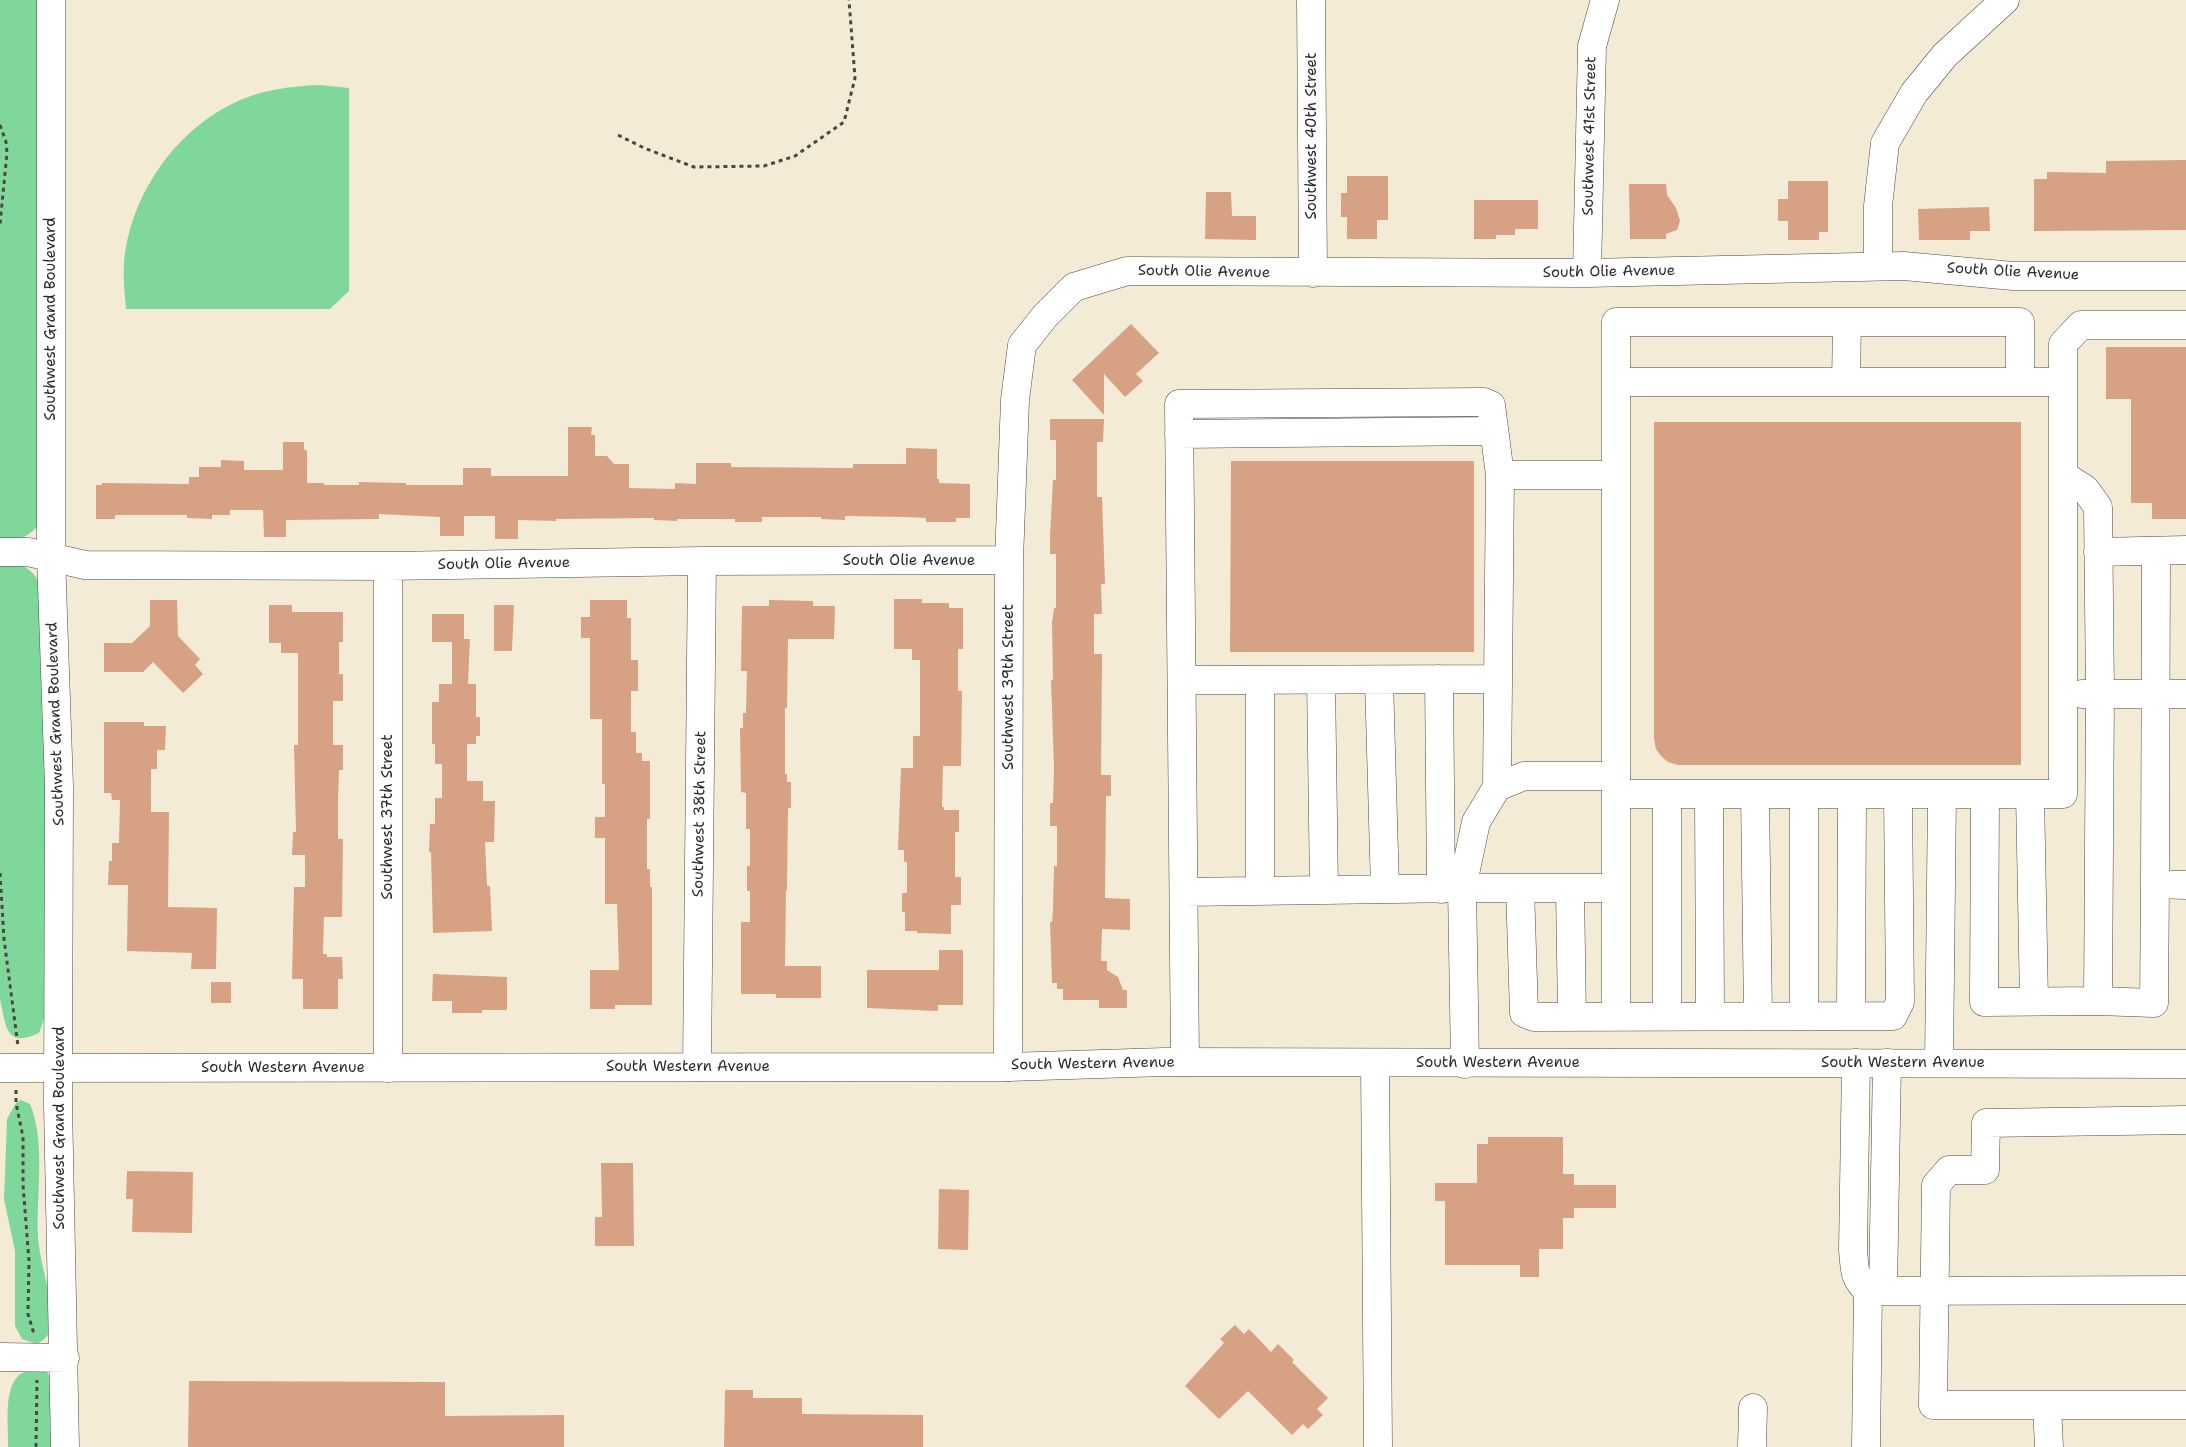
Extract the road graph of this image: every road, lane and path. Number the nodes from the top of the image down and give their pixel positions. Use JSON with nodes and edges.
{"nodes":[{"id":1,"x":51,"y":0,"type":"edge"},
{"id":2,"x":849,"y":0,"type":"edge"},
{"id":3,"x":1311,"y":0,"type":"edge"},
{"id":4,"x":1604,"y":0,"type":"edge"},
{"id":5,"x":2005,"y":0,"type":"edge"},
{"id":6,"x":0,"y":125,"type":"edge"},
{"id":7,"x":618,"y":135,"type":"dead end"},
{"id":8,"x":0,"y":224,"type":"edge"},
{"id":9,"x":1878,"y":266,"type":"junction"},
{"id":10,"x":1313,"y":273,"type":"junction"},
{"id":11,"x":1587,"y":273,"type":"junction"},
{"id":12,"x":2186,"y":276,"type":"edge"},
{"id":13,"x":1045,"y":316,"type":"joint"},
{"id":14,"x":1847,"y":322,"type":"junction"},
{"id":15,"x":2186,"y":325,"type":"edge"},
{"id":16,"x":1616,"y":382,"type":"junction"},
{"id":17,"x":1846,"y":382,"type":"junction"},
{"id":18,"x":2020,"y":382,"type":"junction"},
{"id":19,"x":2063,"y":382,"type":"junction"},
{"id":20,"x":1500,"y":475,"type":"junction"},
{"id":21,"x":1616,"y":475,"type":"junction"},
{"id":22,"x":2063,"y":475,"type":"junction"},
{"id":23,"x":2186,"y":550,"type":"edge"},
{"id":24,"x":2156,"y":551,"type":"junction"},
{"id":25,"x":0,"y":552,"type":"edge"},
{"id":26,"x":2098,"y":552,"type":"junction"},
{"id":27,"x":50,"y":557,"type":"junction"},
{"id":28,"x":1010,"y":560,"type":"junction"},
{"id":29,"x":702,"y":561,"type":"junction"},
{"id":30,"x":388,"y":566,"type":"junction"},
{"id":31,"x":1439,"y":679,"type":"junction"},
{"id":32,"x":1498,"y":679,"type":"junction"},
{"id":33,"x":1183,"y":680,"type":"junction"},
{"id":34,"x":1260,"y":680,"type":"junction"},
{"id":35,"x":1321,"y":680,"type":"junction"},
{"id":36,"x":1379,"y":680,"type":"junction"},
{"id":37,"x":2156,"y":693,"type":"junction"},
{"id":38,"x":2063,"y":694,"type":"junction"},
{"id":39,"x":2100,"y":694,"type":"junction"},
{"id":40,"x":2186,"y":694,"type":"edge"},
{"id":41,"x":1616,"y":785,"type":"junction"},
{"id":42,"x":1497,"y":787,"type":"junction"},
{"id":43,"x":1667,"y":794,"type":"junction"},
{"id":44,"x":1709,"y":794,"type":"junction"},
{"id":45,"x":1756,"y":794,"type":"junction"},
{"id":46,"x":1804,"y":794,"type":"junction"},
{"id":47,"x":1852,"y":794,"type":"junction"},
{"id":48,"x":1898,"y":794,"type":"junction"},
{"id":49,"x":1942,"y":794,"type":"junction"},
{"id":50,"x":1985,"y":794,"type":"junction"},
{"id":51,"x":2030,"y":794,"type":"junction"},
{"id":52,"x":0,"y":873,"type":"edge"},
{"id":53,"x":2155,"y":884,"type":"junction"},
{"id":54,"x":2186,"y":885,"type":"edge"},
{"id":55,"x":1451,"y":888,"type":"junction"},
{"id":56,"x":1520,"y":888,"type":"junction"},
{"id":57,"x":1616,"y":888,"type":"junction"},
{"id":58,"x":1324,"y":890,"type":"junction"},
{"id":59,"x":1384,"y":890,"type":"junction"},
{"id":60,"x":1570,"y":890,"type":"junction"},
{"id":61,"x":1260,"y":891,"type":"junction"},
{"id":62,"x":1184,"y":892,"type":"junction"},
{"id":63,"x":2034,"y":1001,"type":"junction"},
{"id":64,"x":2098,"y":1001,"type":"junction"},
{"id":65,"x":1616,"y":1016,"type":"junction"},
{"id":66,"x":1667,"y":1016,"type":"junction"},
{"id":67,"x":1710,"y":1016,"type":"junction"},
{"id":68,"x":1758,"y":1016,"type":"junction"},
{"id":69,"x":1804,"y":1016,"type":"junction"},
{"id":70,"x":1851,"y":1016,"type":"junction"},
{"id":71,"x":1572,"y":1017,"type":"junction"},
{"id":72,"x":1184,"y":1062,"type":"junction"},
{"id":73,"x":1375,"y":1063,"type":"junction"},
{"id":74,"x":1856,"y":1063,"type":"junction"},
{"id":75,"x":1887,"y":1063,"type":"junction"},
{"id":76,"x":1939,"y":1063,"type":"junction"},
{"id":77,"x":1465,"y":1064,"type":"junction"},
{"id":78,"x":2186,"y":1064,"type":"edge"},
{"id":79,"x":697,"y":1066,"type":"junction"},
{"id":80,"x":1008,"y":1066,"type":"junction"},
{"id":81,"x":60,"y":1067,"type":"junction"},
{"id":82,"x":8,"y":1068,"type":"edge"},
{"id":83,"x":388,"y":1068,"type":"junction"},
{"id":84,"x":2186,"y":1120,"type":"edge"},
{"id":85,"x":1933,"y":1290,"type":"junction"},
{"id":86,"x":2186,"y":1290,"type":"edge"},
{"id":87,"x":1875,"y":1291,"type":"junction"},
{"id":88,"x":0,"y":1357,"type":"edge"},
{"id":89,"x":36,"y":1357,"type":"junction"},
{"id":90,"x":65,"y":1358,"type":"junction"},
{"id":91,"x":2047,"y":1405,"type":"junction"},
{"id":92,"x":2186,"y":1405,"type":"edge"},
{"id":93,"x":1753,"y":1408,"type":"dead end"},
{"id":94,"x":36,"y":1447,"type":"edge"},
{"id":95,"x":65,"y":1447,"type":"edge"},
{"id":96,"x":1378,"y":1447,"type":"edge"},
{"id":97,"x":1752,"y":1447,"type":"edge"},
{"id":98,"x":1866,"y":1447,"type":"edge"},
{"id":99,"x":2049,"y":1447,"type":"edge"}],
"edges":[{"from":1,"to":27,"type":"street","name":"Southwest Grand Boulevard"},
{"from":2,"to":7,"type":"path"},
{"from":3,"to":10,"type":"street","name":"Southwest 40th Street"},
{"from":4,"to":11,"type":"street","name":"Southwest 41st Street"},
{"from":5,"to":9,"type":"street"},
{"from":6,"to":8,"type":"path"},
{"from":9,"to":11,"type":"street","name":"South Olie Avenue"},
{"from":9,"to":12,"type":"street","name":"South Olie Avenue"},
{"from":10,"to":11,"type":"street","name":"South Olie Avenue"},
{"from":10,"to":13,"type":"street","name":"South Olie Avenue"},
{"from":13,"to":28,"type":"street","name":"Southwest 39th Street"},
{"from":14,"to":16,"type":"street"},
{"from":14,"to":17,"type":"street"},
{"from":14,"to":18,"type":"street"},
{"from":15,"to":19,"type":"street"},
{"from":16,"to":17,"type":"street"},
{"from":16,"to":21,"type":"street"},
{"from":17,"to":18,"type":"street"},
{"from":18,"to":19,"type":"street"},
{"from":19,"to":22,"type":"street"},
{"from":20,"to":21,"type":"street"},
{"from":20,"to":32,"type":"street"},
{"from":20,"to":33,"type":"street"},
{"from":21,"to":41,"type":"street"},
{"from":22,"to":26,"type":"street"},
{"from":22,"to":38,"type":"street"},
{"from":23,"to":24,"type":"street"},
{"from":24,"to":26,"type":"street"},
{"from":24,"to":37,"type":"street"},
{"from":25,"to":27,"type":"street","name":"South Olie Avenue"},
{"from":26,"to":39,"type":"street"},
{"from":27,"to":30,"type":"street","name":"South Olie Avenue"},
{"from":27,"to":81,"type":"street","name":"Southwest Grand Boulevard"},
{"from":28,"to":29,"type":"street","name":"South Olie Avenue"},
{"from":28,"to":80,"type":"street","name":"Southwest 39th Street"},
{"from":29,"to":30,"type":"street","name":"South Olie Avenue"},
{"from":29,"to":79,"type":"street","name":"Southwest 38th Street"},
{"from":30,"to":83,"type":"street","name":"Southwest 37th Street"},
{"from":31,"to":32,"type":"street"},
{"from":31,"to":36,"type":"street"},
{"from":31,"to":55,"type":"street"},
{"from":32,"to":42,"type":"street"},
{"from":33,"to":34,"type":"street"},
{"from":33,"to":62,"type":"street"},
{"from":34,"to":35,"type":"street"},
{"from":34,"to":61,"type":"street"},
{"from":35,"to":36,"type":"street"},
{"from":35,"to":58,"type":"street"},
{"from":36,"to":59,"type":"street"},
{"from":37,"to":39,"type":"street"},
{"from":37,"to":40,"type":"street"},
{"from":37,"to":53,"type":"street"},
{"from":38,"to":39,"type":"street"},
{"from":38,"to":51,"type":"street"},
{"from":39,"to":64,"type":"street"},
{"from":41,"to":42,"type":"street"},
{"from":41,"to":43,"type":"street"},
{"from":41,"to":57,"type":"street"},
{"from":42,"to":55,"type":"street"},
{"from":43,"to":44,"type":"street"},
{"from":43,"to":66,"type":"street"},
{"from":44,"to":45,"type":"street"},
{"from":44,"to":67,"type":"street"},
{"from":45,"to":46,"type":"street"},
{"from":45,"to":68,"type":"street"},
{"from":46,"to":47,"type":"street"},
{"from":46,"to":69,"type":"street"},
{"from":47,"to":48,"type":"street"},
{"from":47,"to":70,"type":"street"},
{"from":48,"to":49,"type":"street"},
{"from":48,"to":70,"type":"street"},
{"from":49,"to":50,"type":"street"},
{"from":49,"to":76,"type":"street"},
{"from":50,"to":51,"type":"street"},
{"from":50,"to":63,"type":"street"},
{"from":51,"to":63,"type":"street"},
{"from":52,"to":82,"type":"path"},
{"from":53,"to":54,"type":"street"},
{"from":53,"to":64,"type":"street"},
{"from":55,"to":56,"type":"street"},
{"from":55,"to":59,"type":"street"},
{"from":55,"to":77,"type":"street"},
{"from":56,"to":60,"type":"street"},
{"from":56,"to":71,"type":"street"},
{"from":57,"to":60,"type":"street"},
{"from":57,"to":65,"type":"street"},
{"from":58,"to":59,"type":"street"},
{"from":58,"to":61,"type":"street"},
{"from":60,"to":71,"type":"street"},
{"from":61,"to":62,"type":"street"},
{"from":62,"to":72,"type":"street"},
{"from":63,"to":64,"type":"street"},
{"from":65,"to":66,"type":"street"},
{"from":65,"to":71,"type":"street"},
{"from":66,"to":67,"type":"street"},
{"from":67,"to":68,"type":"street"},
{"from":68,"to":69,"type":"street"},
{"from":69,"to":70,"type":"street"},
{"from":72,"to":73,"type":"street","name":"South Western Avenue"},
{"from":72,"to":80,"type":"street","name":"South Western Avenue"},
{"from":73,"to":77,"type":"street","name":"South Western Avenue"},
{"from":73,"to":96,"type":"street"},
{"from":74,"to":75,"type":"street","name":"South Western Avenue"},
{"from":74,"to":77,"type":"street","name":"South Western Avenue"},
{"from":74,"to":87,"type":"street"},
{"from":75,"to":76,"type":"street","name":"South Western Avenue"},
{"from":75,"to":87,"type":"street"},
{"from":76,"to":78,"type":"street","name":"South Western Avenue"},
{"from":79,"to":80,"type":"street","name":"South Western Avenue"},
{"from":79,"to":83,"type":"street","name":"South Western Avenue"},
{"from":81,"to":82,"type":"street","name":"South Western Avenue"},
{"from":81,"to":83,"type":"street","name":"South Western Avenue"},
{"from":81,"to":90,"type":"street","name":"Southwest Grand Boulevard"},
{"from":82,"to":89,"type":"path"},
{"from":84,"to":85,"type":"street"},
{"from":85,"to":86,"type":"street"},
{"from":85,"to":87,"type":"street"},
{"from":85,"to":91,"type":"street"},
{"from":87,"to":98,"type":"street"},
{"from":88,"to":89,"type":"street"},
{"from":89,"to":90,"type":"street"},
{"from":89,"to":94,"type":"path"},
{"from":90,"to":95,"type":"street","name":"Southwest Grand Boulevard"},
{"from":91,"to":92,"type":"street"},
{"from":91,"to":99,"type":"street"},
{"from":93,"to":97,"type":"street"}]}
